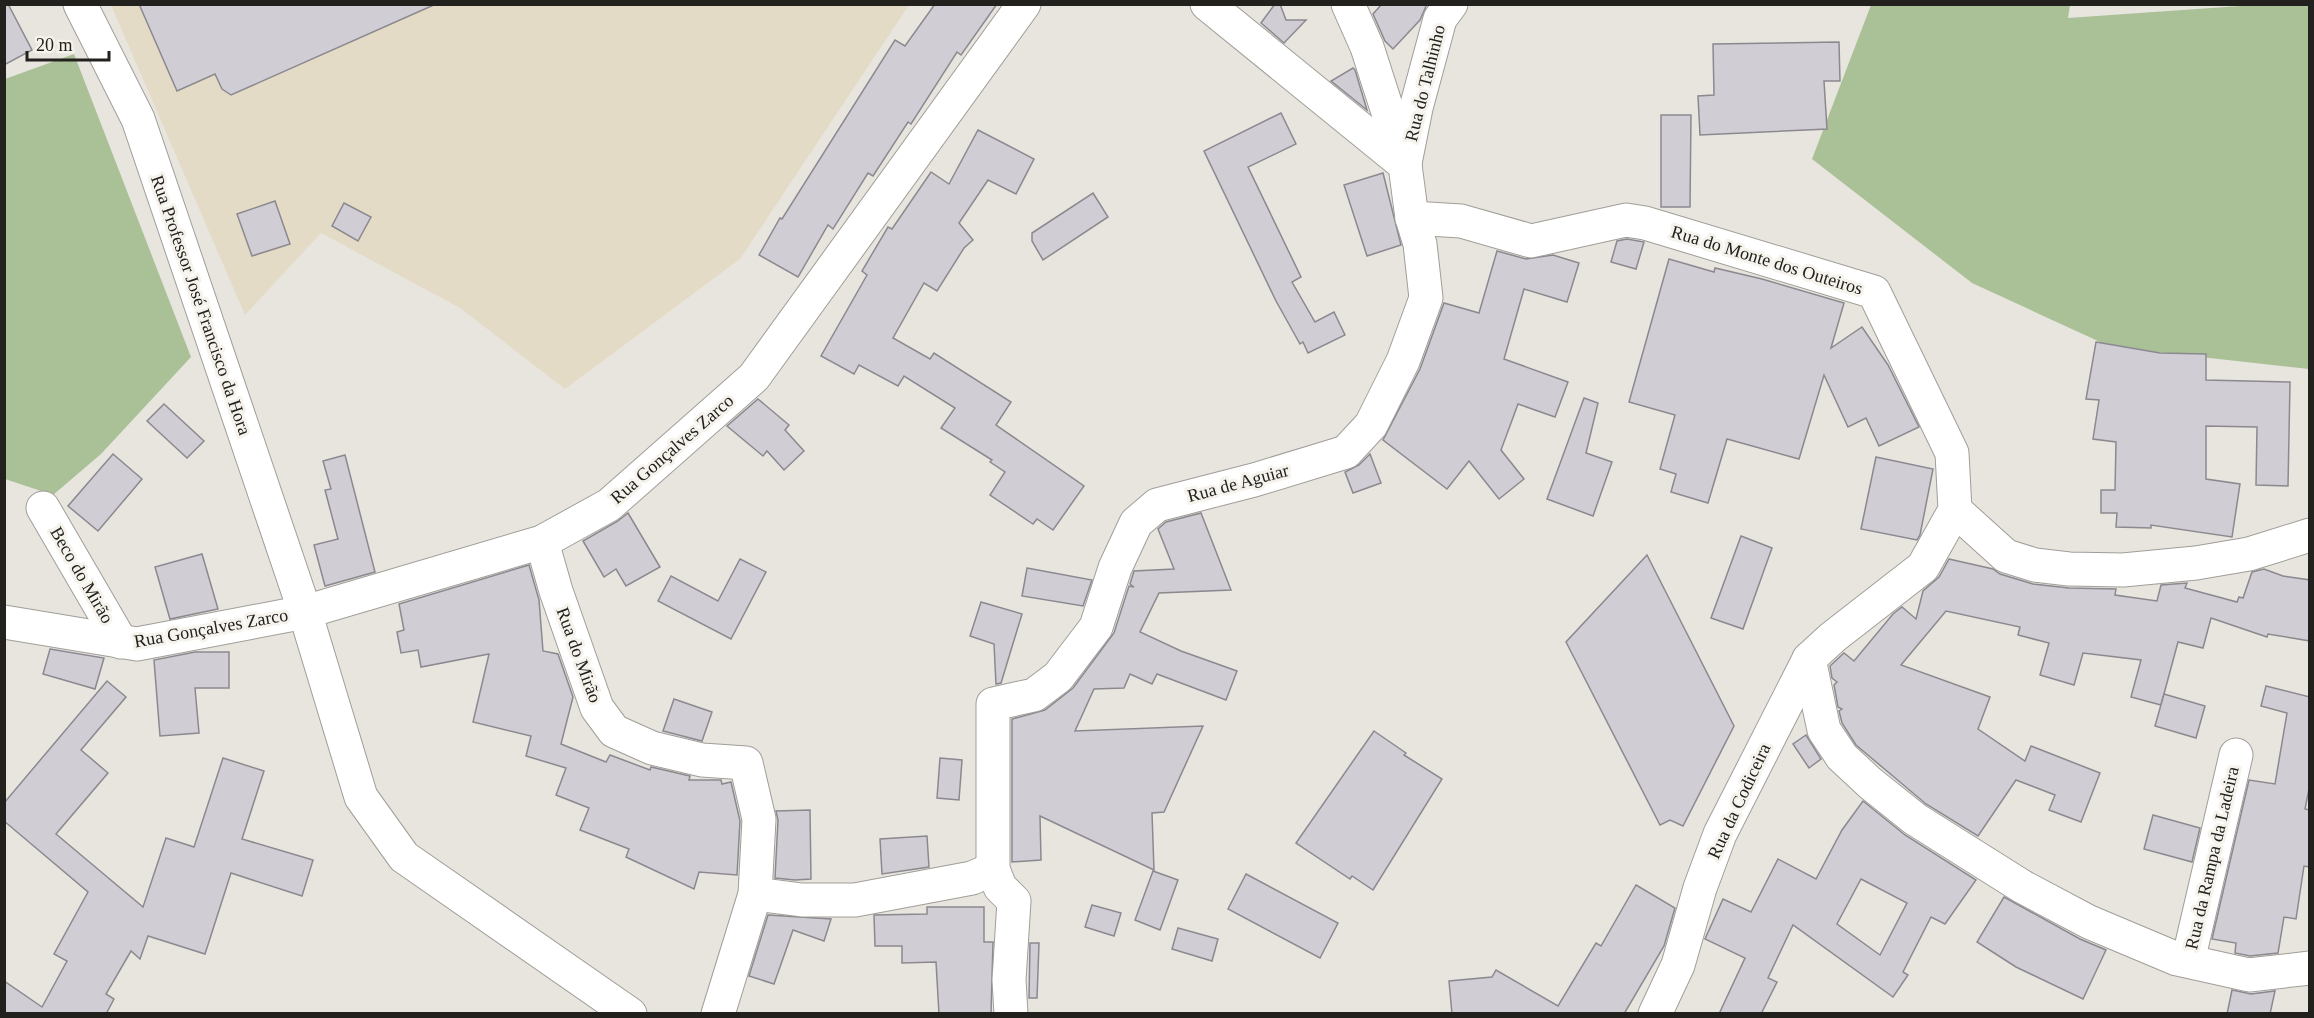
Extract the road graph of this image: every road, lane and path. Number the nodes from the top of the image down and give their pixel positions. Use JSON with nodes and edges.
{"nodes":[{"id":1,"x":80,"y":4,"type":"edge"},
{"id":2,"x":1024,"y":4,"type":"edge"},
{"id":3,"x":1208,"y":4,"type":"edge"},
{"id":4,"x":1348,"y":4,"type":"edge"},
{"id":5,"x":1451,"y":4,"type":"edge"},
{"id":6,"x":1404,"y":165,"type":"junction"},
{"id":7,"x":1412,"y":218,"type":"junction"},
{"id":8,"x":43,"y":508,"type":"dead end"},
{"id":9,"x":1955,"y":510,"type":"junction"},
{"id":10,"x":2310,"y":535,"type":"edge"},
{"id":11,"x":542,"y":542,"type":"junction"},
{"id":12,"x":305,"y":612,"type":"junction"},
{"id":13,"x":4,"y":622,"type":"edge"},
{"id":14,"x":121,"y":642,"type":"junction"},
{"id":15,"x":1809,"y":659,"type":"junction"},
{"id":16,"x":2236,"y":755,"type":"dead end"},
{"id":17,"x":993,"y":869,"type":"junction"},
{"id":18,"x":755,"y":894,"type":"junction"},
{"id":19,"x":2188,"y":961,"type":"junction"},
{"id":20,"x":2310,"y":968,"type":"edge"},
{"id":21,"x":630,"y":1014,"type":"edge"},
{"id":22,"x":718,"y":1014,"type":"edge"},
{"id":23,"x":1011,"y":1014,"type":"edge"},
{"id":24,"x":1655,"y":1014,"type":"edge"}],
"edges":[{"from":1,"to":12,"type":"street","name":"Rua Professor José Francisco da Hora"},
{"from":2,"to":11,"type":"street","name":"Rua Gonçalves Zarco"},
{"from":3,"to":6,"type":"street"},
{"from":4,"to":6,"type":"street"},
{"from":5,"to":6,"type":"street","name":"Rua do Talhinho"},
{"from":6,"to":7,"type":"street","name":"Rua de Aguiar"},
{"from":7,"to":9,"type":"street","name":"Rua do Monte dos Outeiros"},
{"from":7,"to":17,"type":"street","name":"Rua de Aguiar"},
{"from":8,"to":14,"type":"street","name":"Beco do Mirão"},
{"from":9,"to":10,"type":"street"},
{"from":9,"to":15,"type":"street"},
{"from":11,"to":12,"type":"street","name":"Rua Gonçalves Zarco"},
{"from":11,"to":18,"type":"street","name":"Rua do Mirão"},
{"from":12,"to":14,"type":"street","name":"Rua Gonçalves Zarco"},
{"from":12,"to":21,"type":"street","name":"Rua Professor José Francisco da Hora"},
{"from":13,"to":14,"type":"street","name":"Rua Gonçalves Zarco"},
{"from":15,"to":19,"type":"street"},
{"from":15,"to":24,"type":"street","name":"Rua da Codiceira"},
{"from":16,"to":19,"type":"street","name":"Rua da Rampa da Ladeira"},
{"from":17,"to":18,"type":"street"},
{"from":17,"to":23,"type":"street","name":"Rua de Aguiar"},
{"from":18,"to":22,"type":"street","name":"Rua do Mirão"},
{"from":19,"to":20,"type":"street"}]}
